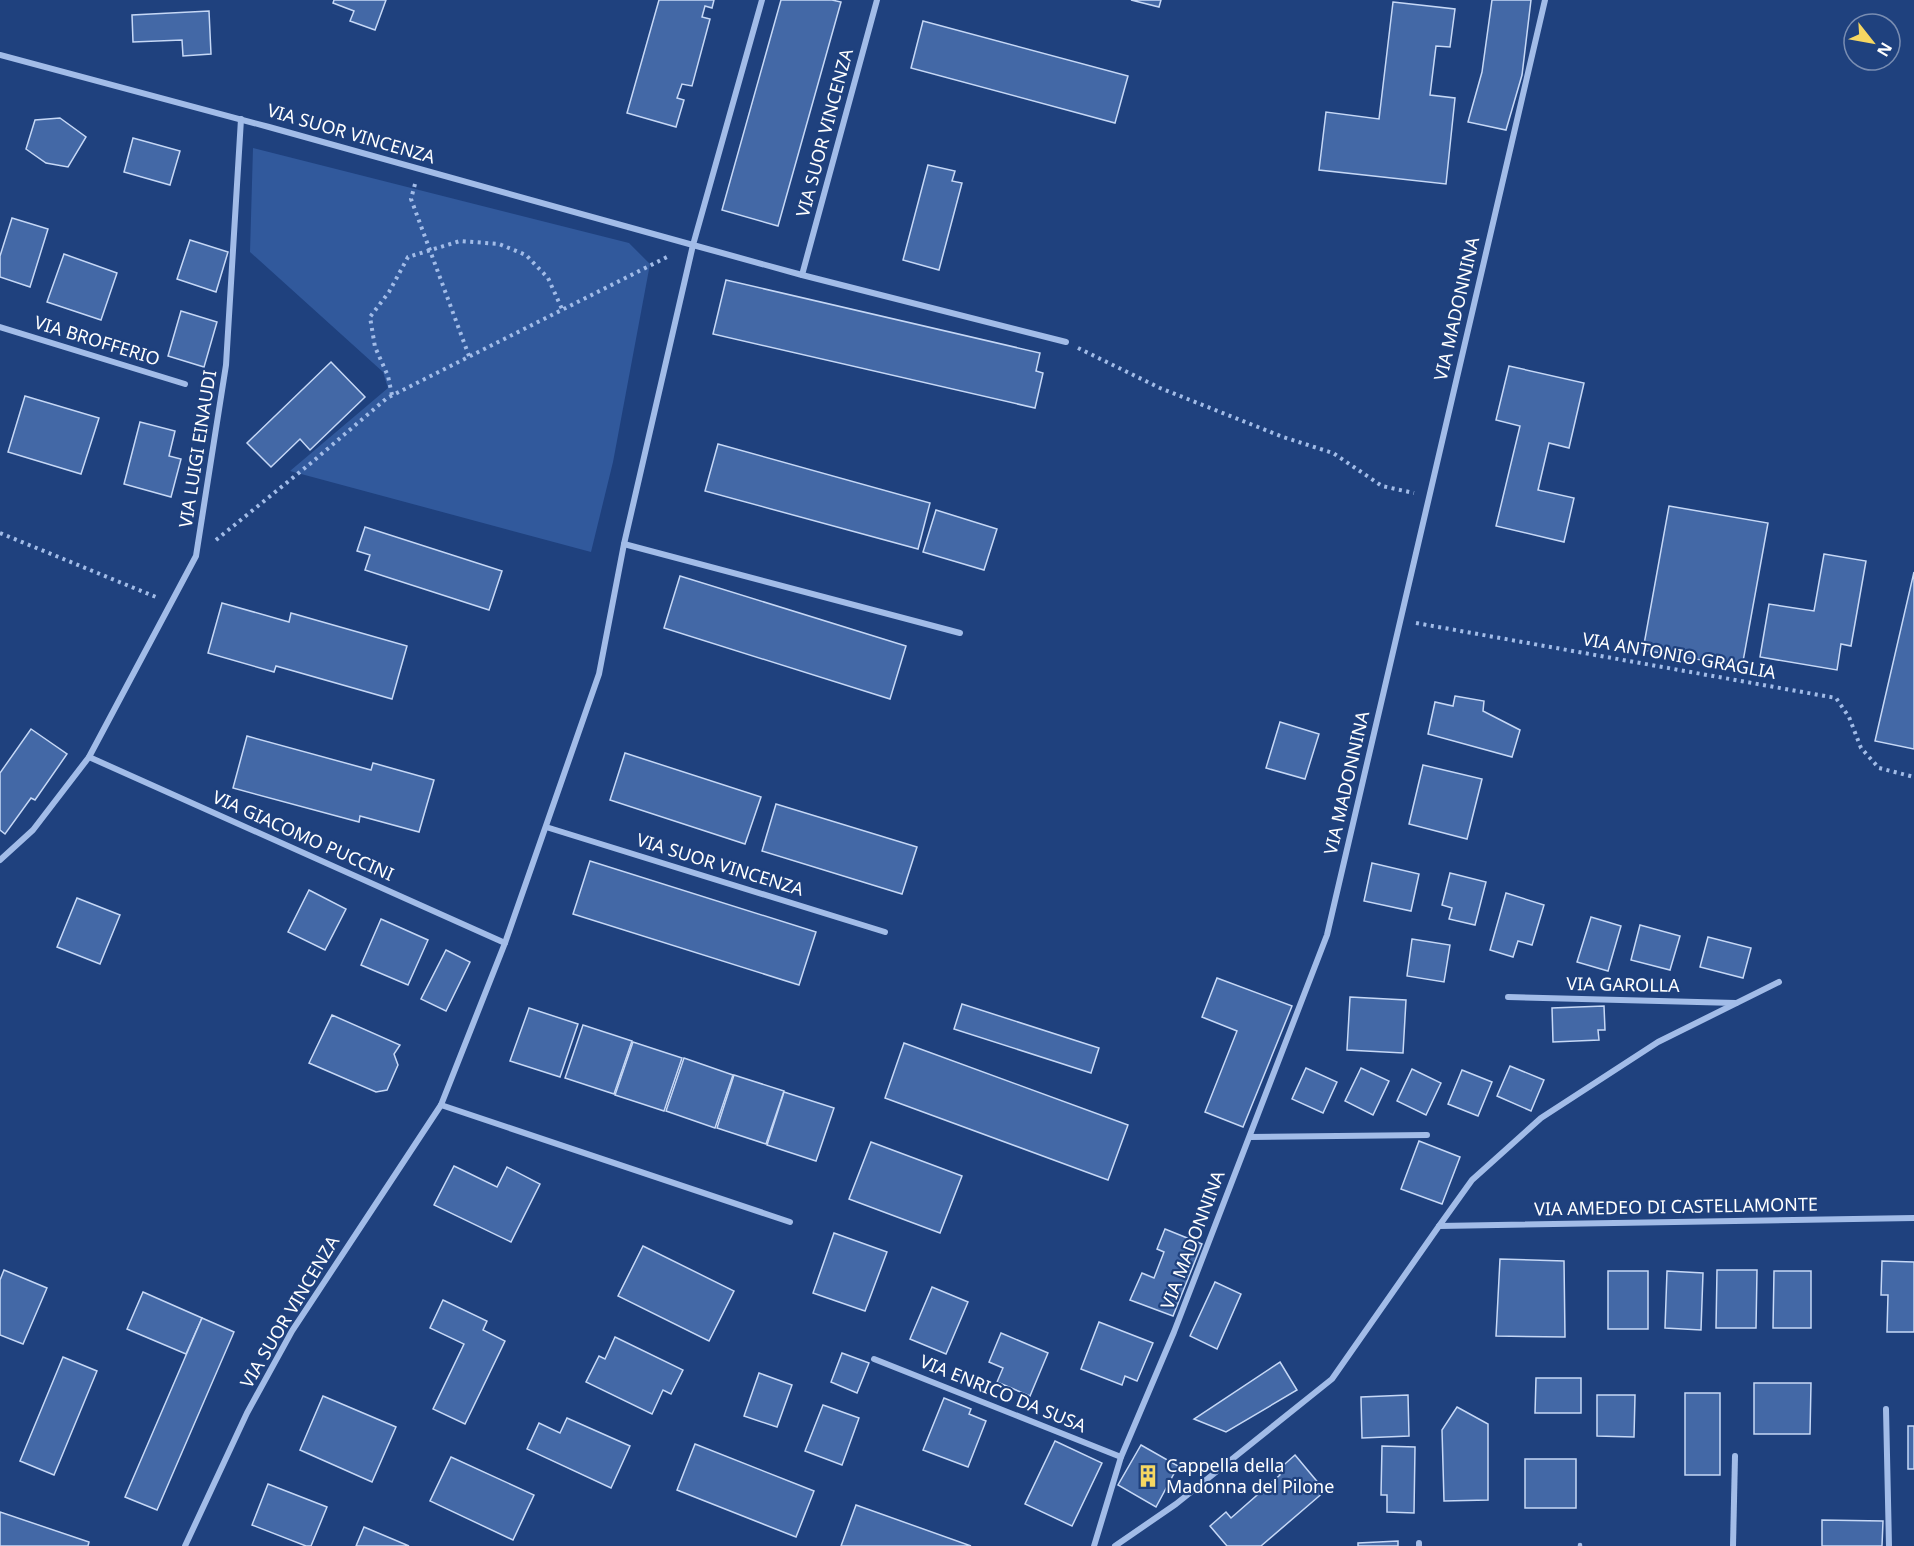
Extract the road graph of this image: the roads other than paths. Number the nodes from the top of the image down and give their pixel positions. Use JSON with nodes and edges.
{"nodes":[{"id":1,"x":762,"y":0,"type":"edge"},
{"id":2,"x":877,"y":0,"type":"edge"},
{"id":3,"x":1545,"y":0,"type":"edge"},
{"id":4,"x":0,"y":55,"type":"edge"},
{"id":5,"x":241,"y":119,"type":"junction"},
{"id":6,"x":693,"y":245,"type":"junction"},
{"id":7,"x":802,"y":275,"type":"junction"},
{"id":8,"x":0,"y":327,"type":"edge"},
{"id":9,"x":1066,"y":342,"type":"road end"},
{"id":10,"x":185,"y":384,"type":"dead end"},
{"id":11,"x":624,"y":544,"type":"junction"},
{"id":12,"x":960,"y":633,"type":"dead end"},
{"id":13,"x":89,"y":757,"type":"junction"},
{"id":14,"x":546,"y":827,"type":"junction"},
{"id":15,"x":0,"y":860,"type":"edge"},
{"id":16,"x":885,"y":932,"type":"dead end"},
{"id":17,"x":505,"y":942,"type":"junction"},
{"id":18,"x":1779,"y":982,"type":"dead end"},
{"id":19,"x":1508,"y":997,"type":"dead end"},
{"id":20,"x":1737,"y":1003,"type":"junction"},
{"id":21,"x":441,"y":1105,"type":"junction"},
{"id":22,"x":1427,"y":1135,"type":"dead end"},
{"id":23,"x":1250,"y":1137,"type":"junction"},
{"id":24,"x":1914,"y":1218,"type":"edge"},
{"id":25,"x":790,"y":1222,"type":"dead end"},
{"id":26,"x":1439,"y":1226,"type":"junction"},
{"id":27,"x":873,"y":1359,"type":"dead end"},
{"id":28,"x":1886,"y":1409,"type":"dead end"},
{"id":29,"x":1736,"y":1456,"type":"dead end"},
{"id":30,"x":1121,"y":1457,"type":"junction"},
{"id":31,"x":185,"y":1546,"type":"edge"},
{"id":32,"x":1094,"y":1546,"type":"edge"},
{"id":33,"x":1115,"y":1546,"type":"edge"},
{"id":34,"x":1733,"y":1546,"type":"edge"},
{"id":35,"x":1889,"y":1546,"type":"edge"}],
"edges":[{"from":1,"to":6,"type":"street","name":"VIA SUOR VINCENZA"},
{"from":2,"to":7,"type":"street","name":"VIA SUOR VINCENZA"},
{"from":3,"to":23,"type":"street","name":"VIA MADONNINA"},
{"from":4,"to":5,"type":"street","name":"VIA SUOR VINCENZA"},
{"from":5,"to":6,"type":"street","name":"VIA SUOR VINCENZA"},
{"from":5,"to":13,"type":"street","name":"VIA LUIGI EINAUDI"},
{"from":6,"to":7,"type":"street","name":"VIA SUOR VINCENZA"},
{"from":6,"to":11,"type":"street","name":"VIA SUOR VINCENZA"},
{"from":7,"to":9,"type":"street","name":"VIA SUOR VINCENZA"},
{"from":8,"to":10,"type":"street","name":"VIA BROFFERIO"},
{"from":11,"to":12,"type":"street"},
{"from":11,"to":14,"type":"street","name":"VIA SUOR VINCENZA"},
{"from":13,"to":15,"type":"street","name":"VIA LUIGI EINAUDI"},
{"from":13,"to":17,"type":"street","name":"VIA GIACOMO PUCCINI"},
{"from":14,"to":16,"type":"street","name":"VIA SUOR VINCENZA"},
{"from":14,"to":17,"type":"street","name":"VIA SUOR VINCENZA"},
{"from":17,"to":21,"type":"street","name":"VIA SUOR VINCENZA"},
{"from":18,"to":20,"type":"street"},
{"from":19,"to":20,"type":"street","name":"VIA GAROLLA"},
{"from":20,"to":26,"type":"street"},
{"from":21,"to":25,"type":"street"},
{"from":21,"to":31,"type":"street","name":"VIA SUOR VINCENZA"},
{"from":22,"to":23,"type":"street"},
{"from":23,"to":30,"type":"street","name":"VIA MADONNINA"},
{"from":24,"to":26,"type":"street","name":"VIA AMEDEO DI CASTELLAMONTE"},
{"from":26,"to":33,"type":"street"},
{"from":27,"to":30,"type":"street","name":"VIA ENRICO DA SUSA"},
{"from":28,"to":35,"type":"street"},
{"from":29,"to":34,"type":"street"},
{"from":30,"to":32,"type":"street","name":"VIA MADONNINA"}]}
